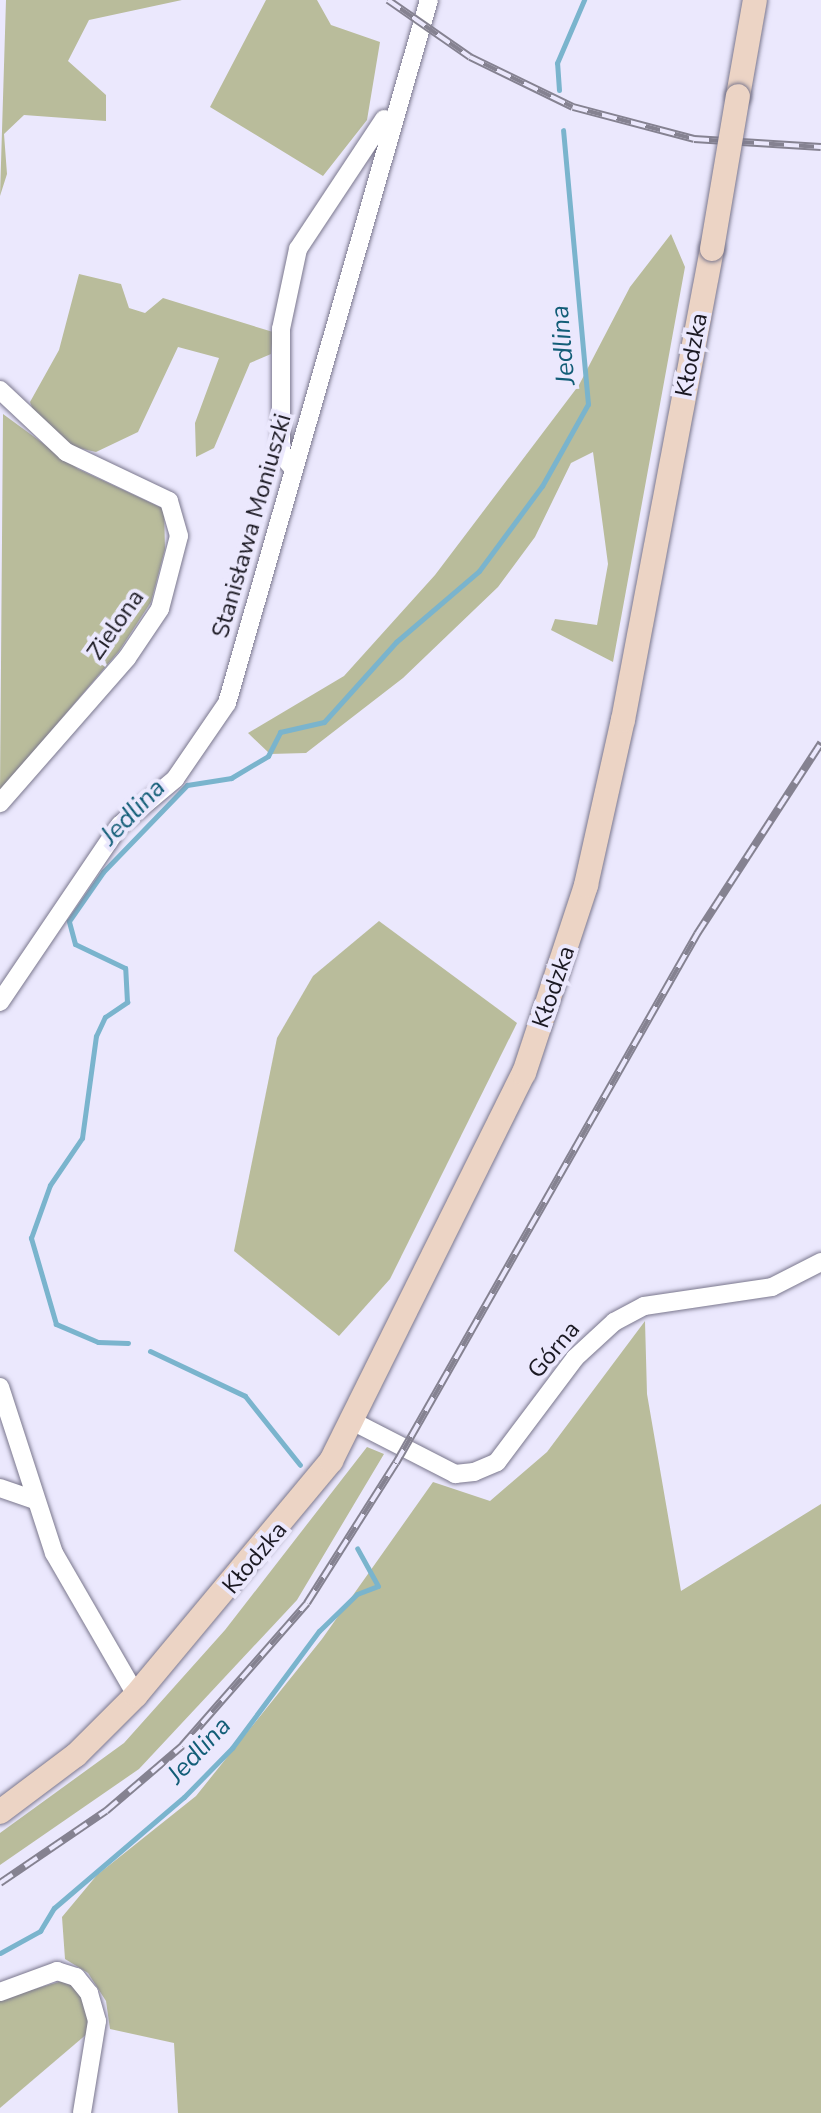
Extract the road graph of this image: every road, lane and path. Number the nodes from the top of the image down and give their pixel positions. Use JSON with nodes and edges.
{"nodes":[{"id":1,"x":429,"y":0,"type":"edge"},
{"id":2,"x":755,"y":0,"type":"edge"},
{"id":3,"x":394,"y":103,"type":"junction"},
{"id":4,"x":2,"y":384,"type":"edge"},
{"id":5,"x":293,"y":468,"type":"junction"},
{"id":6,"x":0,"y":803,"type":"edge"},
{"id":7,"x":0,"y":1002,"type":"edge"},
{"id":8,"x":821,"y":1262,"type":"edge"},
{"id":9,"x":0,"y":1387,"type":"edge"},
{"id":10,"x":354,"y":1422,"type":"junction"},
{"id":11,"x":0,"y":1488,"type":"edge"},
{"id":12,"x":34,"y":1500,"type":"junction"},
{"id":13,"x":136,"y":1695,"type":"junction"},
{"id":14,"x":0,"y":1812,"type":"edge"},
{"id":15,"x":0,"y":1992,"type":"edge"},
{"id":16,"x":82,"y":2113,"type":"edge"}],
"edges":[{"from":1,"to":3,"type":"street","name":"Stanisława Moniuszki"},
{"from":2,"to":10,"type":"main road","name":"Kłodzka","bridge":true},
{"from":3,"to":5,"type":"street","name":"Stanisława Moniuszki"},
{"from":3,"to":5,"type":"street"},
{"from":4,"to":6,"type":"street","name":"Zielona"},
{"from":5,"to":7,"type":"street","name":"Stanisława Moniuszki"},
{"from":8,"to":10,"type":"street","name":"Górna"},
{"from":9,"to":12,"type":"street"},
{"from":10,"to":13,"type":"main road","name":"Kłodzka"},
{"from":11,"to":12,"type":"street"},
{"from":12,"to":13,"type":"street"},
{"from":13,"to":14,"type":"main road","name":"Kłodzka"},
{"from":15,"to":16,"type":"street"}]}
